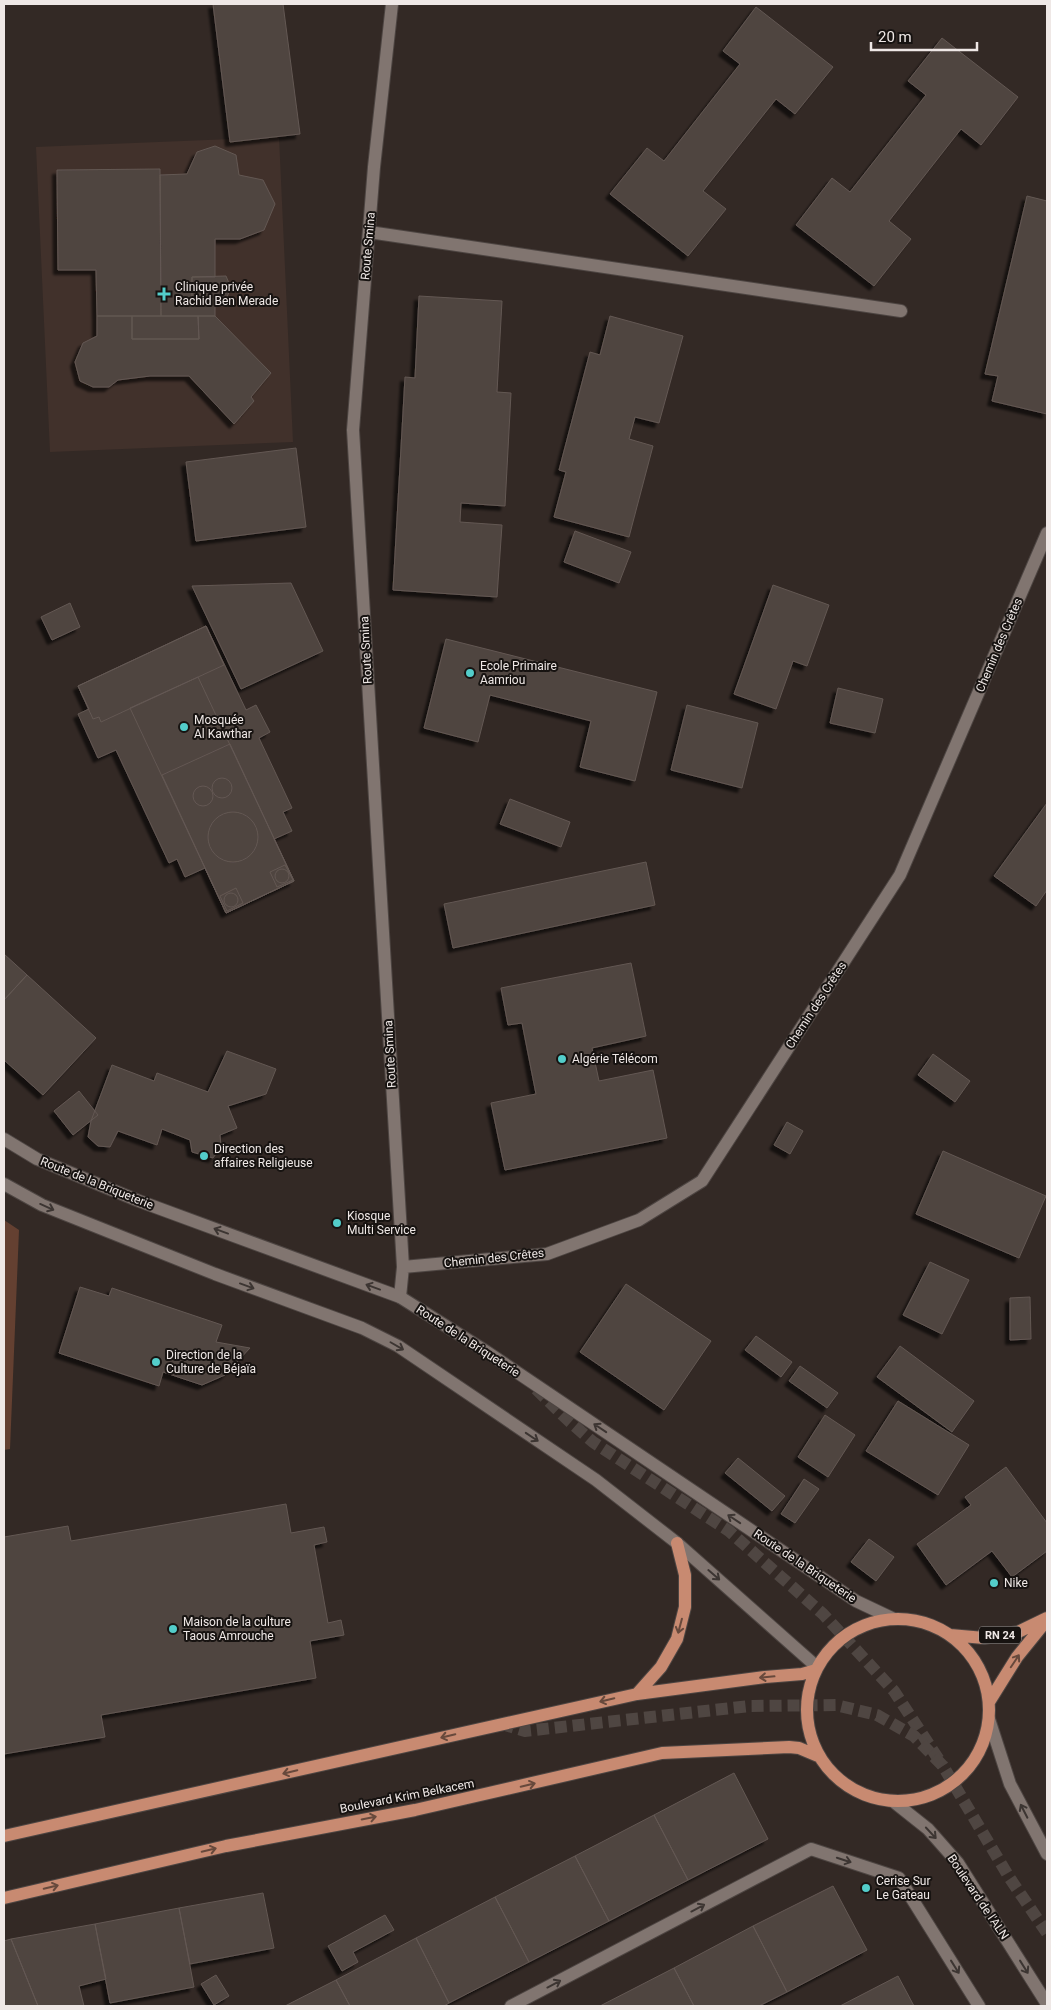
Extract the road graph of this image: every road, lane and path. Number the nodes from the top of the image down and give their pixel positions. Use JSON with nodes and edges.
{"nodes":[{"id":1,"x":392,"y":4,"type":"edge"},
{"id":2,"x":369,"y":232,"type":"junction"},
{"id":3,"x":901,"y":310,"type":"dead end"},
{"id":4,"x":1047,"y":533,"type":"edge"},
{"id":5,"x":4,"y":1138,"type":"edge"},
{"id":6,"x":4,"y":1184,"type":"edge"},
{"id":7,"x":403,"y":1267,"type":"junction"},
{"id":8,"x":400,"y":1297,"type":"junction"},
{"id":9,"x":677,"y":1543,"type":"junction"},
{"id":10,"x":1047,"y":1618,"type":"edge"},
{"id":11,"x":894,"y":1619,"type":"junction"},
{"id":12,"x":950,"y":1635,"type":"junction"},
{"id":13,"x":816,"y":1669,"type":"junction"},
{"id":14,"x":636,"y":1694,"type":"junction"},
{"id":15,"x":989,"y":1702,"type":"junction"},
{"id":16,"x":989,"y":1719,"type":"junction"},
{"id":17,"x":818,"y":1756,"type":"junction"},
{"id":18,"x":894,"y":1802,"type":"junction"},
{"id":19,"x":4,"y":1836,"type":"edge"},
{"id":20,"x":1047,"y":1854,"type":"edge"},
{"id":21,"x":4,"y":1898,"type":"edge"},
{"id":22,"x":1047,"y":2004,"type":"edge"},
{"id":23,"x":511,"y":2006,"type":"edge"},
{"id":24,"x":979,"y":2006,"type":"edge"}],
"edges":[{"from":1,"to":2,"type":"street","name":"Route Smina"},
{"from":2,"to":3,"type":"street"},
{"from":2,"to":7,"type":"street","name":"Route Smina"},
{"from":4,"to":7,"type":"street","name":"Chemin des Crêtes"},
{"from":8,"to":5,"type":"street","name":"Route de la Briqueterie","one_way":true},
{"from":6,"to":9,"type":"street","one_way":true},
{"from":7,"to":8,"type":"street","name":"Route Smina"},
{"from":11,"to":8,"type":"street","name":"Route de la Briqueterie","one_way":true},
{"from":9,"to":13,"type":"street","one_way":true},
{"from":9,"to":14,"type":"main road","one_way":true},
{"from":10,"to":12,"type":"main road","number":"RN 24"},
{"from":15,"to":10,"type":"main road","number":"RN 24","one_way":true},
{"from":11,"to":12,"type":"main road"},
{"from":11,"to":13,"type":"main road"},
{"from":12,"to":15,"type":"main road"},
{"from":13,"to":14,"type":"main road","one_way":true},
{"from":13,"to":17,"type":"main road"},
{"from":14,"to":19,"type":"main road","one_way":true},
{"from":15,"to":16,"type":"main road"},
{"from":16,"to":18,"type":"main road"},
{"from":20,"to":16,"type":"street","one_way":true},
{"from":17,"to":18,"type":"main road"},
{"from":21,"to":17,"type":"main road","name":"Boulevard Krim Belkacem","one_way":true},
{"from":18,"to":22,"type":"street","name":"Boulevard de l'ALN","one_way":true},
{"from":23,"to":24,"type":"street","one_way":true}]}
